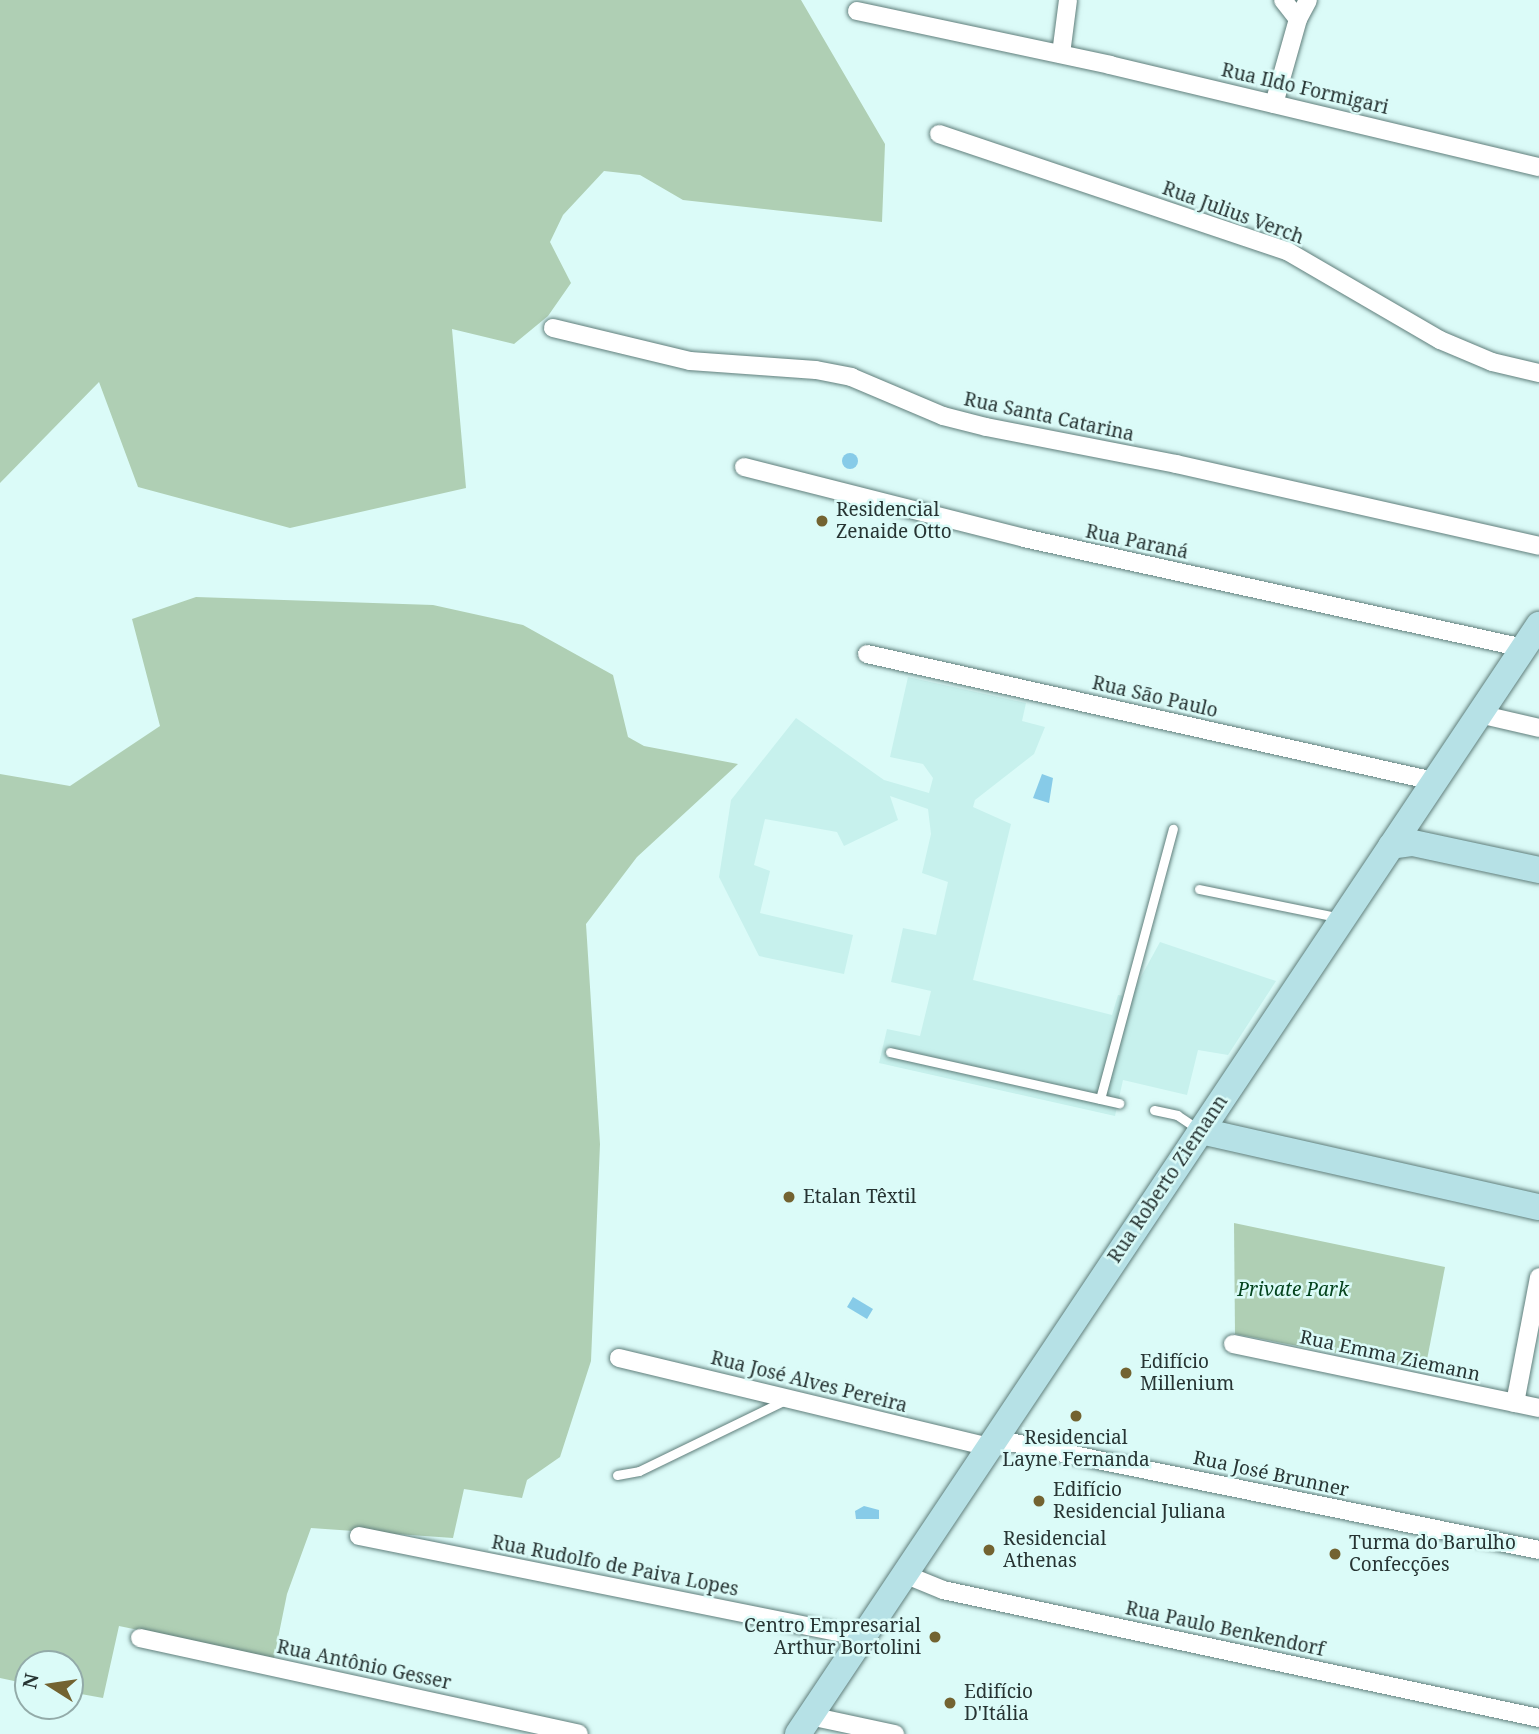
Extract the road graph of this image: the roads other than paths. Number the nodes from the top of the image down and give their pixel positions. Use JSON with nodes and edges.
{"nodes":[{"id":1,"x":1068,"y":0,"type":"edge"},
{"id":2,"x":1283,"y":0,"type":"edge"},
{"id":3,"x":1308,"y":0,"type":"edge"},
{"id":4,"x":857,"y":11,"type":"dead end"},
{"id":5,"x":1298,"y":19,"type":"junction"},
{"id":6,"x":1061,"y":54,"type":"junction"},
{"id":7,"x":1273,"y":104,"type":"junction"},
{"id":8,"x":939,"y":134,"type":"dead end"},
{"id":9,"x":1539,"y":167,"type":"edge"},
{"id":10,"x":553,"y":328,"type":"dead end"},
{"id":11,"x":1539,"y":373,"type":"edge"},
{"id":12,"x":744,"y":467,"type":"dead end"},
{"id":13,"x":1539,"y":546,"type":"edge"},
{"id":14,"x":1539,"y":625,"type":"edge"},
{"id":15,"x":1524,"y":648,"type":"junction"},
{"id":16,"x":867,"y":654,"type":"dead end"},
{"id":17,"x":1479,"y":714,"type":"junction"},
{"id":18,"x":1539,"y":728,"type":"edge"},
{"id":19,"x":1434,"y":780,"type":"junction"},
{"id":20,"x":1173,"y":829,"type":"dead end"},
{"id":21,"x":1391,"y":846,"type":"junction"},
{"id":22,"x":1539,"y":870,"type":"edge"},
{"id":23,"x":1199,"y":889,"type":"dead end"},
{"id":24,"x":1342,"y":919,"type":"junction"},
{"id":25,"x":890,"y":1052,"type":"dead end"},
{"id":26,"x":1100,"y":1099,"type":"junction"},
{"id":27,"x":1119,"y":1103,"type":"dead end"},
{"id":28,"x":1154,"y":1110,"type":"dead end"},
{"id":29,"x":1201,"y":1131,"type":"junction"},
{"id":30,"x":1539,"y":1207,"type":"edge"},
{"id":31,"x":1539,"y":1277,"type":"edge"},
{"id":32,"x":1233,"y":1344,"type":"dead end"},
{"id":33,"x":619,"y":1357,"type":"dead end"},
{"id":34,"x":789,"y":1399,"type":"junction"},
{"id":35,"x":1515,"y":1403,"type":"junction"},
{"id":36,"x":1539,"y":1408,"type":"edge"},
{"id":37,"x":992,"y":1443,"type":"junction"},
{"id":38,"x":617,"y":1475,"type":"dead end"},
{"id":39,"x":359,"y":1536,"type":"dead end"},
{"id":40,"x":1539,"y":1550,"type":"edge"},
{"id":41,"x":904,"y":1574,"type":"junction"},
{"id":42,"x":862,"y":1637,"type":"junction"},
{"id":43,"x":140,"y":1638,"type":"dead end"},
{"id":44,"x":1539,"y":1718,"type":"edge"},
{"id":45,"x":804,"y":1725,"type":"edge"},
{"id":46,"x":579,"y":1734,"type":"edge"},
{"id":47,"x":895,"y":1734,"type":"edge"}],
"edges":[{"from":1,"to":6,"type":"street"},
{"from":2,"to":5,"type":"street"},
{"from":3,"to":5,"type":"street"},
{"from":4,"to":6,"type":"street","name":"Rua Ildo Formigari"},
{"from":5,"to":7,"type":"street"},
{"from":6,"to":7,"type":"street","name":"Rua Ildo Formigari"},
{"from":7,"to":9,"type":"street","name":"Rua Ildo Formigari"},
{"from":8,"to":11,"type":"street","name":"Rua Julius Verch"},
{"from":10,"to":13,"type":"street","name":"Rua Santa Catarina"},
{"from":12,"to":15,"type":"street","name":"Rua Paraná"},
{"from":14,"to":15,"type":"main road","name":"Rua Roberto Ziemann"},
{"from":15,"to":17,"type":"main road","name":"Rua Roberto Ziemann"},
{"from":16,"to":19,"type":"street","name":"Rua São Paulo"},
{"from":17,"to":18,"type":"street"},
{"from":17,"to":19,"type":"main road","name":"Rua Roberto Ziemann"},
{"from":19,"to":21,"type":"main road","name":"Rua Roberto Ziemann"},
{"from":20,"to":26,"type":"lane"},
{"from":21,"to":22,"type":"main road"},
{"from":21,"to":24,"type":"main road","name":"Rua Roberto Ziemann"},
{"from":23,"to":24,"type":"lane"},
{"from":24,"to":29,"type":"main road","name":"Rua Roberto Ziemann"},
{"from":25,"to":26,"type":"lane"},
{"from":26,"to":27,"type":"lane"},
{"from":28,"to":29,"type":"lane"},
{"from":29,"to":30,"type":"main road"},
{"from":29,"to":37,"type":"main road","name":"Rua Roberto Ziemann"},
{"from":31,"to":35,"type":"street"},
{"from":32,"to":35,"type":"street","name":"Rua Emma Ziemann"},
{"from":33,"to":34,"type":"street","name":"Rua José Alves Pereira"},
{"from":34,"to":37,"type":"street","name":"Rua José Alves Pereira"},
{"from":34,"to":38,"type":"lane"},
{"from":35,"to":36,"type":"street","name":"Rua Emma Ziemann"},
{"from":37,"to":40,"type":"street","name":"Rua José Brunner"},
{"from":37,"to":41,"type":"main road","name":"Rua Roberto Ziemann"},
{"from":39,"to":42,"type":"street","name":"Rua Rudolfo de Paiva Lopes"},
{"from":41,"to":42,"type":"main road","name":"Rua Roberto Ziemann"},
{"from":41,"to":44,"type":"street","name":"Rua Paulo Benkendorf"},
{"from":42,"to":45,"type":"main road","name":"Rua Roberto Ziemann"},
{"from":43,"to":46,"type":"street","name":"Rua Antônio Gesser"},
{"from":45,"to":47,"type":"street"}]}
